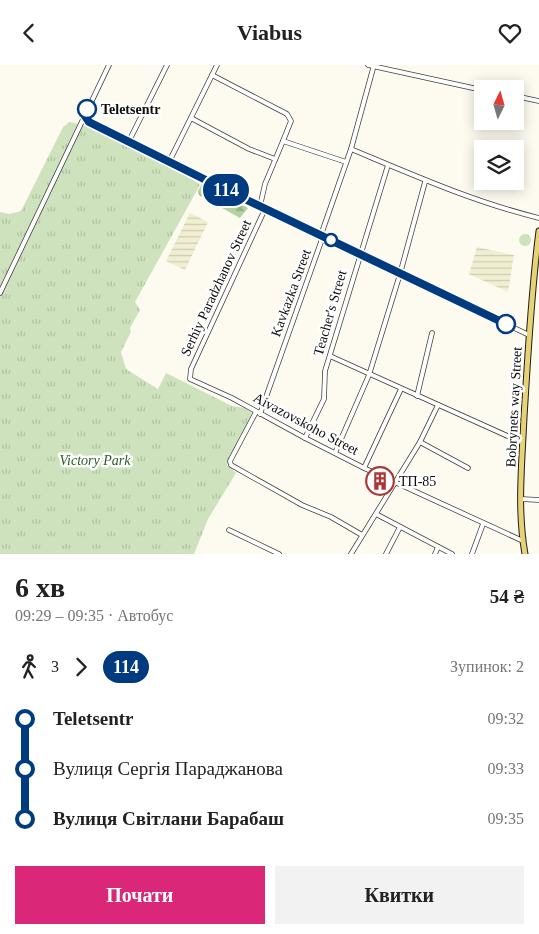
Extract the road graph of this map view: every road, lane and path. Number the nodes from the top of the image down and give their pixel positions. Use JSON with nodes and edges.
{"nodes":[{"id":1,"x":109,"y":65,"type":"edge"},
{"id":2,"x":167,"y":65,"type":"edge"},
{"id":3,"x":217,"y":65,"type":"edge"},
{"id":4,"x":368,"y":65,"type":"edge"},
{"id":5,"x":374,"y":66,"type":"edge"},
{"id":6,"x":212,"y":75,"type":"junction"},
{"id":7,"x":474,"y":88,"type":"edge"},
{"id":8,"x":524,"y":98,"type":"edge"},
{"id":9,"x":539,"y":101,"type":"edge"},
{"id":10,"x":85,"y":116,"type":"junction"},
{"id":11,"x":191,"y":118,"type":"junction"},
{"id":12,"x":129,"y":141,"type":"junction"},
{"id":13,"x":283,"y":141,"type":"junction"},
{"id":14,"x":350,"y":149,"type":"junction"},
{"id":15,"x":275,"y":159,"type":"junction"},
{"id":16,"x":169,"y":162,"type":"junction"},
{"id":17,"x":346,"y":163,"type":"junction"},
{"id":18,"x":388,"y":165,"type":"junction"},
{"id":19,"x":425,"y":181,"type":"junction"},
{"id":20,"x":260,"y":206,"type":"junction"},
{"id":21,"x":265,"y":209,"type":"junction"},
{"id":22,"x":539,"y":218,"type":"edge"},
{"id":23,"x":539,"y":231,"type":"edge"},
{"id":24,"x":322,"y":236,"type":"junction"},
{"id":25,"x":360,"y":254,"type":"junction"},
{"id":26,"x":400,"y":274,"type":"junction"},
{"id":27,"x":0,"y":293,"type":"edge"},
{"id":28,"x":432,"y":333,"type":"dead end"},
{"id":29,"x":529,"y":335,"type":"junction"},
{"id":30,"x":330,"y":356,"type":"junction"},
{"id":31,"x":369,"y":375,"type":"junction"},
{"id":32,"x":189,"y":377,"type":"joint"},
{"id":33,"x":401,"y":389,"type":"junction"},
{"id":34,"x":416,"y":396,"type":"junction"},
{"id":35,"x":438,"y":405,"type":"junction"},
{"id":36,"x":258,"y":413,"type":"junction"},
{"id":37,"x":305,"y":439,"type":"junction"},
{"id":38,"x":420,"y":442,"type":"junction"},
{"id":39,"x":523,"y":443,"type":"junction"},
{"id":40,"x":335,"y":453,"type":"junction"},
{"id":41,"x":364,"y":468,"type":"junction"},
{"id":42,"x":468,"y":468,"type":"dead end"},
{"id":43,"x":396,"y":481,"type":"junction"},
{"id":44,"x":521,"y":499,"type":"junction"},
{"id":45,"x":539,"y":500,"type":"edge"},
{"id":46,"x":376,"y":514,"type":"junction"},
{"id":47,"x":484,"y":523,"type":"junction"},
{"id":48,"x":400,"y":527,"type":"junction"},
{"id":49,"x":229,"y":530,"type":"dead end"},
{"id":50,"x":362,"y":535,"type":"junction"},
{"id":51,"x":523,"y":541,"type":"junction"},
{"id":52,"x":438,"y":547,"type":"junction"},
{"id":53,"x":279,"y":554,"type":"edge"},
{"id":54,"x":351,"y":554,"type":"edge"},
{"id":55,"x":386,"y":554,"type":"edge"},
{"id":56,"x":435,"y":554,"type":"edge"},
{"id":57,"x":452,"y":554,"type":"edge"},
{"id":58,"x":472,"y":554,"type":"edge"},
{"id":59,"x":525,"y":554,"type":"edge"}],
"edges":[{"from":1,"to":10,"type":"street"},
{"from":2,"to":12,"type":"street"},
{"from":3,"to":6,"type":"street"},
{"from":4,"to":5,"type":"street"},
{"from":5,"to":7,"type":"street"},
{"from":5,"to":14,"type":"street","name":"Kavkazka Street"},
{"from":6,"to":11,"type":"street"},
{"from":6,"to":13,"type":"street"},
{"from":8,"to":9,"type":"street"},
{"from":10,"to":12,"type":"street"},
{"from":10,"to":27,"type":"street"},
{"from":11,"to":15,"type":"street"},
{"from":11,"to":16,"type":"street"},
{"from":12,"to":16,"type":"street"},
{"from":13,"to":15,"type":"street"},
{"from":13,"to":17,"type":"street"},
{"from":14,"to":17,"type":"street","name":"Kavkazka Street"},
{"from":14,"to":18,"type":"street"},
{"from":15,"to":20,"type":"street"},
{"from":16,"to":20,"type":"street"},
{"from":17,"to":24,"type":"street","name":"Kavkazka Street"},
{"from":18,"to":19,"type":"street"},
{"from":18,"to":25,"type":"street","name":"Teacher's Street"},
{"from":19,"to":22,"type":"street"},
{"from":19,"to":26,"type":"street"},
{"from":20,"to":21,"type":"street"},
{"from":21,"to":24,"type":"street"},
{"from":21,"to":32,"type":"street","name":"Serhiy Paradzhanov Street"},
{"from":23,"to":29,"type":"main road","name":"Bobrynets way Street"},
{"from":24,"to":25,"type":"street"},
{"from":24,"to":36,"type":"street","name":"Kavkazka Street"},
{"from":25,"to":26,"type":"street"},
{"from":25,"to":30,"type":"street","name":"Teacher's Street"},
{"from":26,"to":29,"type":"street"},
{"from":26,"to":31,"type":"street"},
{"from":28,"to":34,"type":"street"},
{"from":29,"to":39,"type":"main road","name":"Bobrynets way Street"},
{"from":30,"to":31,"type":"street"},
{"from":30,"to":37,"type":"street","name":"Teacher's Street"},
{"from":31,"to":33,"type":"street"},
{"from":31,"to":40,"type":"street"},
{"from":32,"to":36,"type":"street","name":"Aivazovskoho Street"},
{"from":33,"to":34,"type":"street"},
{"from":33,"to":41,"type":"street"},
{"from":34,"to":35,"type":"street"},
{"from":35,"to":38,"type":"street"},
{"from":35,"to":39,"type":"street"},
{"from":36,"to":37,"type":"street","name":"Aivazovskoho Street"},
{"from":36,"to":50,"type":"street","name":"Kavkazka Street"},
{"from":37,"to":40,"type":"street","name":"Aivazovskoho Street"},
{"from":38,"to":42,"type":"street"},
{"from":38,"to":43,"type":"street"},
{"from":39,"to":44,"type":"main road","name":"Bobrynets way Street"},
{"from":40,"to":41,"type":"street","name":"Aivazovskoho Street"},
{"from":41,"to":43,"type":"street","name":"Aivazovskoho Street"},
{"from":43,"to":46,"type":"street"},
{"from":43,"to":47,"type":"street","name":"Aivazovskoho Street"},
{"from":44,"to":45,"type":"street"},
{"from":44,"to":51,"type":"main road","name":"Bobrynets way Street"},
{"from":46,"to":48,"type":"street"},
{"from":46,"to":50,"type":"street"},
{"from":47,"to":51,"type":"street","name":"Aivazovskoho Street"},
{"from":47,"to":58,"type":"street"},
{"from":48,"to":52,"type":"street"},
{"from":48,"to":55,"type":"street"},
{"from":49,"to":53,"type":"street"},
{"from":50,"to":54,"type":"street"},
{"from":51,"to":59,"type":"main road","name":"Bobrynets way Street"},
{"from":52,"to":56,"type":"street"},
{"from":52,"to":57,"type":"street"}]}
